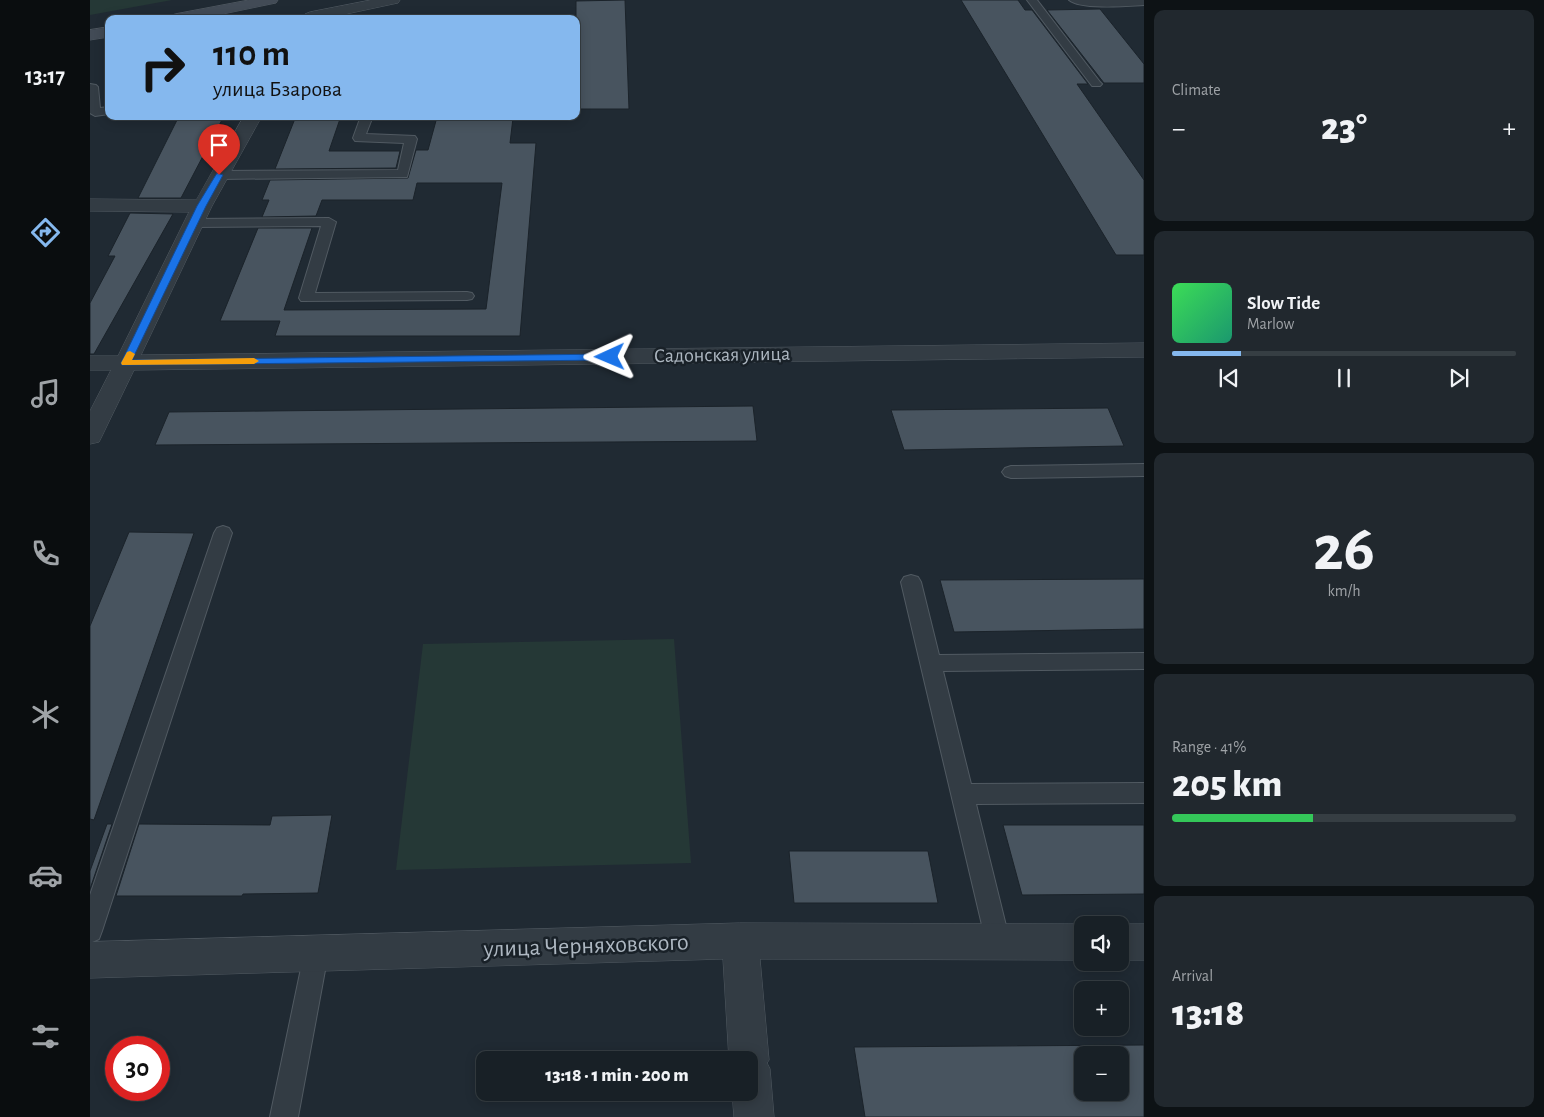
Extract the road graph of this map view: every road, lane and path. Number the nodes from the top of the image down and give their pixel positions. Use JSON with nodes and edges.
{"nodes":[{"id":1,"x":271,"y":0,"type":"edge"},
{"id":2,"x":312,"y":0,"type":"edge"},
{"id":3,"x":393,"y":0,"type":"edge"},
{"id":4,"x":1032,"y":0,"type":"edge"},
{"id":5,"x":1074,"y":0,"type":"edge"},
{"id":6,"x":1144,"y":2,"type":"edge"},
{"id":7,"x":195,"y":15,"type":"edge"},
{"id":8,"x":310,"y":15,"type":"edge"},
{"id":9,"x":323,"y":15,"type":"edge"},
{"id":10,"x":105,"y":33,"type":"edge"},
{"id":11,"x":90,"y":35,"type":"edge"},
{"id":12,"x":1096,"y":84,"type":"dead end"},
{"id":13,"x":92,"y":87,"type":"dead end"},
{"id":14,"x":105,"y":111,"type":"edge"},
{"id":15,"x":251,"y":120,"type":"edge"},
{"id":16,"x":365,"y":120,"type":"edge"},
{"id":17,"x":219,"y":175,"type":"junction"},
{"id":18,"x":90,"y":205,"type":"edge"},
{"id":19,"x":198,"y":214,"type":"junction"},
{"id":20,"x":468,"y":296,"type":"dead end"},
{"id":21,"x":1144,"y":350,"type":"edge"},
{"id":22,"x":90,"y":363,"type":"edge"},
{"id":23,"x":126,"y":363,"type":"junction"},
{"id":24,"x":90,"y":436,"type":"edge"},
{"id":25,"x":1144,"y":470,"type":"edge"},
{"id":26,"x":1011,"y":472,"type":"dead end"},
{"id":27,"x":223,"y":533,"type":"dead end"},
{"id":28,"x":911,"y":582,"type":"dead end"},
{"id":29,"x":1144,"y":661,"type":"edge"},
{"id":30,"x":931,"y":663,"type":"junction"},
{"id":31,"x":1144,"y":793,"type":"edge"},
{"id":32,"x":962,"y":794,"type":"junction"},
{"id":33,"x":90,"y":931,"type":"edge"},
{"id":34,"x":740,"y":941,"type":"junction"},
{"id":35,"x":998,"y":942,"type":"junction"},
{"id":36,"x":1074,"y":942,"type":"edge"},
{"id":37,"x":1129,"y":942,"type":"edge"},
{"id":38,"x":1144,"y":942,"type":"edge"},
{"id":39,"x":316,"y":954,"type":"junction"},
{"id":40,"x":90,"y":960,"type":"edge"},
{"id":41,"x":748,"y":1051,"type":"edge"},
{"id":42,"x":753,"y":1101,"type":"edge"},
{"id":43,"x":284,"y":1117,"type":"edge"},
{"id":44,"x":754,"y":1117,"type":"edge"}],
"edges":[{"from":1,"to":7,"type":"main road"},
{"from":2,"to":8,"type":"street"},
{"from":3,"to":9,"type":"street"},
{"from":4,"to":12,"type":"lane"},
{"from":5,"to":6,"type":"lane"},
{"from":10,"to":11,"type":"main road"},
{"from":13,"to":14,"type":"lane"},
{"from":15,"to":17,"type":"street"},
{"from":16,"to":17,"type":"lane"},
{"from":17,"to":19,"type":"street"},
{"from":18,"to":19,"type":"street"},
{"from":19,"to":20,"type":"lane"},
{"from":19,"to":23,"type":"street"},
{"from":21,"to":23,"type":"street","name":"Садонская улица"},
{"from":22,"to":23,"type":"street","name":"Садонская улица"},
{"from":23,"to":24,"type":"street"},
{"from":25,"to":26,"type":"lane"},
{"from":27,"to":33,"type":"lane"},
{"from":28,"to":30,"type":"lane"},
{"from":29,"to":30,"type":"lane"},
{"from":30,"to":32,"type":"lane"},
{"from":31,"to":32,"type":"lane"},
{"from":32,"to":35,"type":"lane"},
{"from":34,"to":35,"type":"street","name":"улица Черняховского"},
{"from":34,"to":39,"type":"street","name":"улица Черняховского"},
{"from":34,"to":41,"type":"street"},
{"from":35,"to":36,"type":"street","name":"улица Черняховского"},
{"from":37,"to":38,"type":"street"},
{"from":39,"to":40,"type":"street","name":"улица Черняховского"},
{"from":39,"to":43,"type":"lane"},
{"from":42,"to":44,"type":"street"}]}
